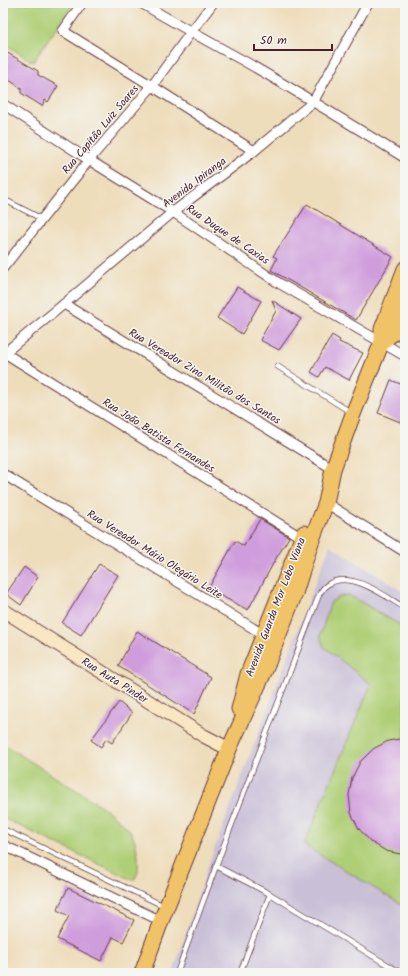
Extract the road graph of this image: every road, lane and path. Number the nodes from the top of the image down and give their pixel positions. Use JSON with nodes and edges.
{"nodes":[{"id":1,"x":82,"y":3,"type":"edge"},
{"id":2,"x":141,"y":3,"type":"edge"},
{"id":3,"x":213,"y":3,"type":"edge"},
{"id":4,"x":368,"y":3,"type":"edge"},
{"id":5,"x":191,"y":32,"type":"junction"},
{"id":6,"x":152,"y":86,"type":"junction"},
{"id":7,"x":313,"y":102,"type":"junction"},
{"id":8,"x":3,"y":104,"type":"edge"},
{"id":9,"x":254,"y":151,"type":"junction"},
{"id":10,"x":405,"y":158,"type":"edge"},
{"id":11,"x":89,"y":160,"type":"junction"},
{"id":12,"x":3,"y":199,"type":"edge"},
{"id":13,"x":173,"y":212,"type":"junction"},
{"id":14,"x":42,"y":219,"type":"junction"},
{"id":15,"x":3,"y":268,"type":"edge"},
{"id":16,"x":405,"y":269,"type":"edge"},
{"id":17,"x":405,"y":303,"type":"edge"},
{"id":18,"x":64,"y":304,"type":"junction"},
{"id":19,"x":382,"y":342,"type":"junction"},
{"id":20,"x":3,"y":353,"type":"edge"},
{"id":21,"x":405,"y":356,"type":"edge"},
{"id":22,"x":277,"y":366,"type":"dead end"},
{"id":23,"x":353,"y":414,"type":"junction"},
{"id":24,"x":333,"y":469,"type":"junction"},
{"id":25,"x":3,"y":474,"type":"edge"},
{"id":26,"x":326,"y":503,"type":"junction"},
{"id":27,"x":302,"y":538,"type":"junction"},
{"id":28,"x":405,"y":552,"type":"edge"},
{"id":29,"x":405,"y":608,"type":"edge"},
{"id":30,"x":3,"y":610,"type":"edge"},
{"id":31,"x":264,"y":635,"type":"junction"},
{"id":32,"x":265,"y":670,"type":"junction"},
{"id":33,"x":229,"y":749,"type":"junction"},
{"id":34,"x":3,"y":829,"type":"edge"},
{"id":35,"x":3,"y":845,"type":"edge"},
{"id":36,"x":216,"y":866,"type":"junction"},
{"id":37,"x":270,"y":894,"type":"junction"},
{"id":38,"x":167,"y":907,"type":"junction"},
{"id":39,"x":161,"y":922,"type":"junction"},
{"id":40,"x":142,"y":973,"type":"edge"},
{"id":41,"x":177,"y":973,"type":"edge"},
{"id":42,"x":240,"y":973,"type":"edge"},
{"id":43,"x":401,"y":973,"type":"edge"}],
"edges":[{"from":1,"to":6,"type":"street"},
{"from":2,"to":5,"type":"street"},
{"from":3,"to":5,"type":"street","name":"Rua Capitão Luiz Soares"},
{"from":4,"to":7,"type":"street","name":"Avenida Ipiranga"},
{"from":5,"to":6,"type":"street","name":"Rua Capitão Luiz Soares"},
{"from":5,"to":7,"type":"street"},
{"from":6,"to":9,"type":"street"},
{"from":6,"to":11,"type":"street","name":"Rua Capitão Luiz Soares"},
{"from":7,"to":9,"type":"street","name":"Avenida Ipiranga"},
{"from":7,"to":10,"type":"street"},
{"from":8,"to":11,"type":"street","name":"Rua Duque de Caxias"},
{"from":9,"to":13,"type":"street","name":"Avenida Ipiranga"},
{"from":11,"to":13,"type":"street","name":"Rua Duque de Caxias"},
{"from":11,"to":14,"type":"street","name":"Rua Capitão Luiz Soares"},
{"from":12,"to":14,"type":"lane"},
{"from":13,"to":18,"type":"street","name":"Avenida Ipiranga"},
{"from":13,"to":19,"type":"street","name":"Rua Duque de Caxias"},
{"from":14,"to":15,"type":"street","name":"Rua Capitão Luiz Soares"},
{"from":16,"to":19,"type":"main road","name":"Avenida Guarda Mor Lobo Viana"},
{"from":17,"to":19,"type":"main road","name":"Avenida Guarda Mor Lobo Viana"},
{"from":18,"to":20,"type":"street","name":"Avenida Ipiranga"},
{"from":18,"to":24,"type":"street","name":"Rua Vereador Zino Militão dos Santos"},
{"from":19,"to":21,"type":"street","name":"Rua Duque de Caxias"},
{"from":19,"to":23,"type":"main road","name":"Avenida Guarda Mor Lobo Viana"},
{"from":20,"to":27,"type":"street","name":"Rua João Batista Fernandes"},
{"from":22,"to":23,"type":"lane"},
{"from":23,"to":24,"type":"main road","name":"Avenida Guarda Mor Lobo Viana"},
{"from":24,"to":26,"type":"main road","name":"Avenida Guarda Mor Lobo Viana"},
{"from":24,"to":27,"type":"main road","name":"Avenida Guarda Mor Lobo Viana"},
{"from":25,"to":31,"type":"street","name":"Rua Vereador Mário Olegário Leite"},
{"from":26,"to":28,"type":"street"},
{"from":26,"to":32,"type":"main road","name":"Avenida Guarda Mor Lobo Viana"},
{"from":27,"to":31,"type":"main road","name":"Avenida Guarda Mor Lobo Viana"},
{"from":29,"to":36,"type":"lane"},
{"from":30,"to":33,"type":"main road","name":"Rua Auta Pinder"},
{"from":31,"to":32,"type":"street"},
{"from":31,"to":33,"type":"main road","name":"Avenida Guarda Mor Lobo Viana"},
{"from":32,"to":33,"type":"main road","name":"Avenida Guarda Mor Lobo Viana"},
{"from":33,"to":38,"type":"main road","name":"Avenida Guarda Mor Lobo Viana"},
{"from":34,"to":38,"type":"lane"},
{"from":35,"to":39,"type":"street"},
{"from":36,"to":37,"type":"lane"},
{"from":36,"to":41,"type":"lane"},
{"from":37,"to":42,"type":"lane"},
{"from":37,"to":43,"type":"lane"},
{"from":38,"to":39,"type":"main road","name":"Avenida Guarda Mor Lobo Viana"},
{"from":39,"to":40,"type":"main road","name":"Avenida Guarda Mor Lobo Viana"}]}
